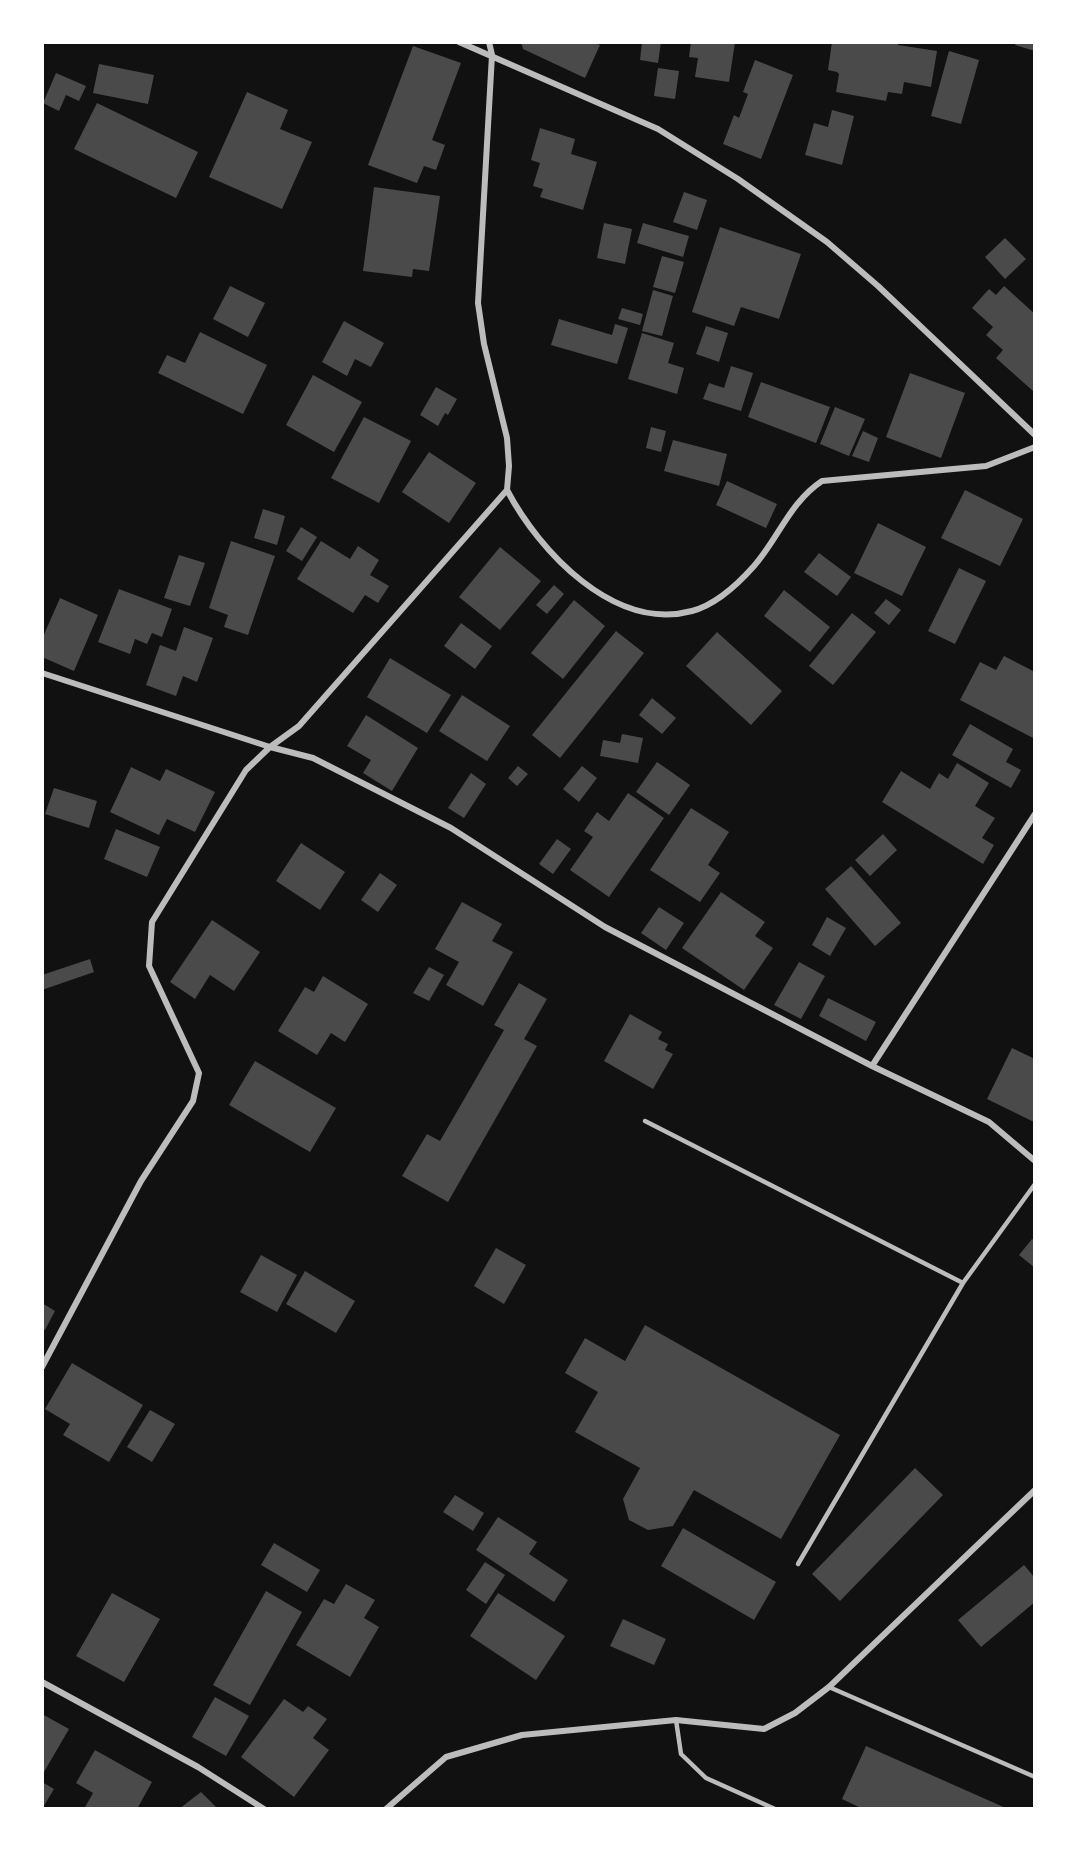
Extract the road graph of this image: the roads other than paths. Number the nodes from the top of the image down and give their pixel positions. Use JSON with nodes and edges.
{"nodes":[{"id":1,"x":459,"y":42,"type":"edge"},
{"id":2,"x":489,"y":42,"type":"edge"},
{"id":3,"x":492,"y":55,"type":"junction"},
{"id":4,"x":1035,"y":435,"type":"edge"},
{"id":5,"x":1035,"y":447,"type":"edge"},
{"id":6,"x":507,"y":490,"type":"junction"},
{"id":7,"x":42,"y":673,"type":"edge"},
{"id":8,"x":270,"y":747,"type":"junction"},
{"id":9,"x":1035,"y":814,"type":"edge"},
{"id":10,"x":872,"y":1066,"type":"junction"},
{"id":11,"x":645,"y":1121,"type":"dead end"},
{"id":12,"x":1035,"y":1161,"type":"edge"},
{"id":13,"x":1035,"y":1184,"type":"edge"},
{"id":14,"x":963,"y":1282,"type":"junction"},
{"id":15,"x":42,"y":1367,"type":"edge"},
{"id":16,"x":1035,"y":1490,"type":"edge"},
{"id":17,"x":798,"y":1564,"type":"dead end"},
{"id":18,"x":42,"y":1682,"type":"edge"},
{"id":19,"x":829,"y":1687,"type":"junction"},
{"id":20,"x":676,"y":1720,"type":"junction"},
{"id":21,"x":1035,"y":1777,"type":"edge"},
{"id":22,"x":264,"y":1809,"type":"edge"},
{"id":23,"x":386,"y":1809,"type":"edge"},
{"id":24,"x":775,"y":1809,"type":"edge"}],
"edges":[{"from":1,"to":3,"type":"street"},
{"from":2,"to":3,"type":"street"},
{"from":3,"to":4,"type":"street"},
{"from":3,"to":6,"type":"street"},
{"from":5,"to":6,"type":"street"},
{"from":6,"to":8,"type":"street"},
{"from":7,"to":8,"type":"street"},
{"from":8,"to":10,"type":"street"},
{"from":8,"to":15,"type":"street"},
{"from":9,"to":10,"type":"street"},
{"from":10,"to":12,"type":"street"},
{"from":11,"to":14,"type":"lane"},
{"from":13,"to":14,"type":"lane"},
{"from":14,"to":17,"type":"lane"},
{"from":16,"to":19,"type":"street"},
{"from":18,"to":22,"type":"street"},
{"from":19,"to":20,"type":"street"},
{"from":19,"to":21,"type":"lane"},
{"from":20,"to":23,"type":"street"},
{"from":20,"to":24,"type":"lane"}]}
